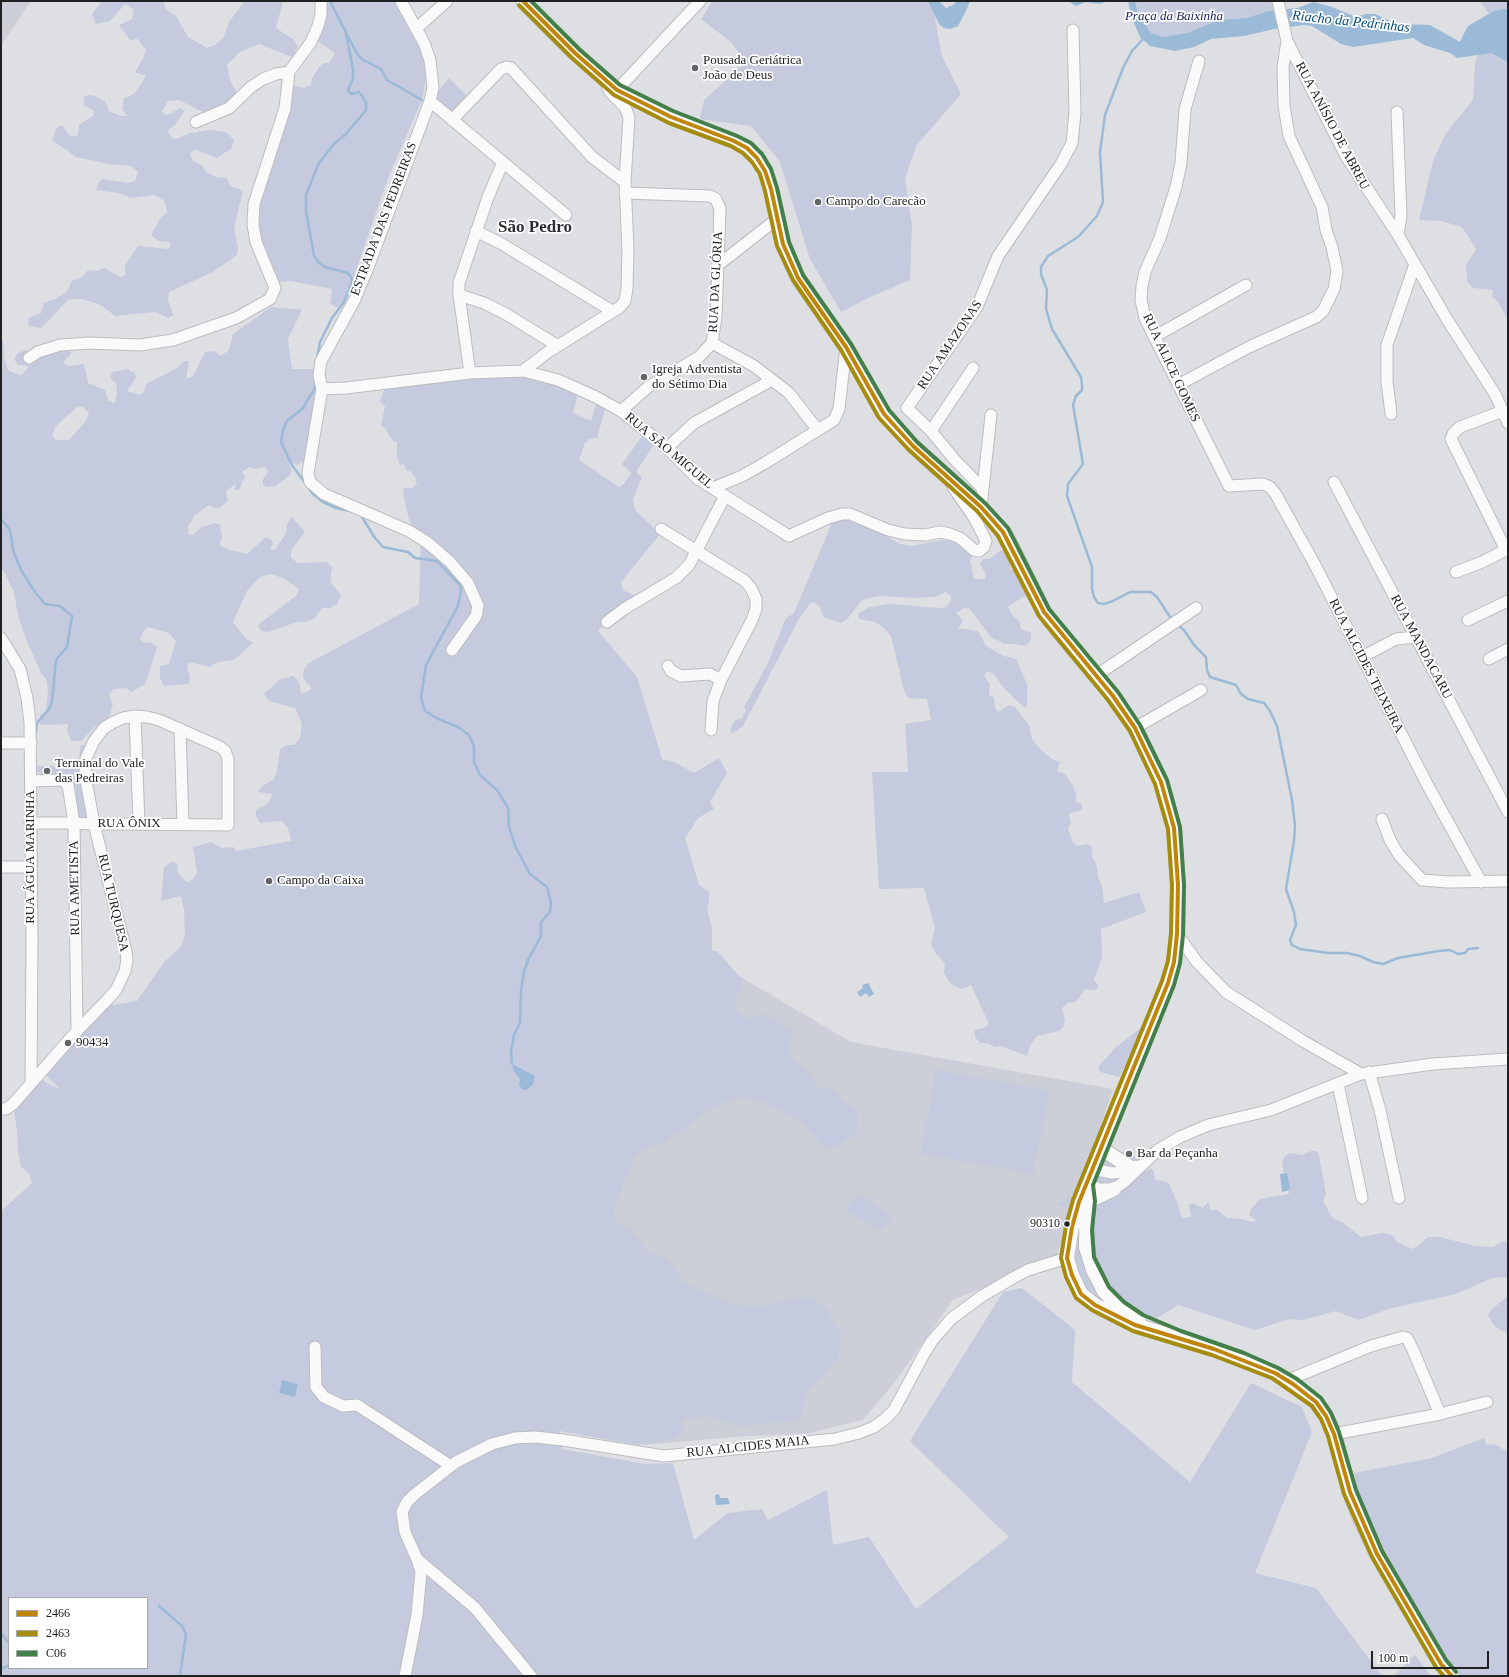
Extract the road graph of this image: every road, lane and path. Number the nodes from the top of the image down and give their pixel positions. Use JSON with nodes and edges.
{"nodes":[{"id":1,"x":321,"y":1,"type":"edge"},
{"id":2,"x":401,"y":1,"type":"edge"},
{"id":3,"x":447,"y":1,"type":"edge"},
{"id":4,"x":523,"y":1,"type":"edge"},
{"id":5,"x":700,"y":1,"type":"edge"},
{"id":6,"x":1278,"y":1,"type":"edge"},
{"id":7,"x":417,"y":28,"type":"junction"},
{"id":8,"x":1073,"y":30,"type":"dead end"},
{"id":9,"x":1286,"y":38,"type":"junction"},
{"id":10,"x":1199,"y":61,"type":"dead end"},
{"id":11,"x":289,"y":72,"type":"junction"},
{"id":12,"x":605,"y":81,"type":"junction"},
{"id":13,"x":617,"y":90,"type":"junction"},
{"id":14,"x":430,"y":101,"type":"junction"},
{"id":15,"x":1397,"y":112,"type":"dead end"},
{"id":16,"x":452,"y":120,"type":"junction"},
{"id":17,"x":196,"y":122,"type":"dead end"},
{"id":18,"x":503,"y":162,"type":"junction"},
{"id":19,"x":625,"y":182,"type":"junction"},
{"id":20,"x":625,"y":193,"type":"junction"},
{"id":21,"x":566,"y":215,"type":"dead end"},
{"id":22,"x":777,"y":219,"type":"junction"},
{"id":23,"x":476,"y":231,"type":"junction"},
{"id":24,"x":1398,"y":235,"type":"junction"},
{"id":25,"x":718,"y":264,"type":"junction"},
{"id":26,"x":1415,"y":264,"type":"junction"},
{"id":27,"x":1246,"y":285,"type":"dead end"},
{"id":28,"x":459,"y":295,"type":"junction"},
{"id":29,"x":612,"y":311,"type":"junction"},
{"id":30,"x":1154,"y":337,"type":"junction"},
{"id":31,"x":712,"y":343,"type":"junction"},
{"id":32,"x":558,"y":346,"type":"junction"},
{"id":33,"x":846,"y":347,"type":"junction"},
{"id":34,"x":29,"y":358,"type":"dead end"},
{"id":35,"x":973,"y":368,"type":"dead end"},
{"id":36,"x":524,"y":371,"type":"junction"},
{"id":37,"x":470,"y":373,"type":"junction"},
{"id":38,"x":772,"y":380,"type":"junction"},
{"id":39,"x":1178,"y":385,"type":"junction"},
{"id":40,"x":322,"y":389,"type":"junction"},
{"id":41,"x":621,"y":411,"type":"junction"},
{"id":42,"x":1503,"y":411,"type":"junction"},
{"id":43,"x":1391,"y":414,"type":"dead end"},
{"id":44,"x":991,"y":415,"type":"dead end"},
{"id":45,"x":1508,"y":423,"type":"edge"},
{"id":46,"x":818,"y":429,"type":"junction"},
{"id":47,"x":931,"y":431,"type":"junction"},
{"id":48,"x":667,"y":448,"type":"junction"},
{"id":49,"x":945,"y":473,"type":"junction"},
{"id":50,"x":1334,"y":482,"type":"dead end"},
{"id":51,"x":1229,"y":486,"type":"joint"},
{"id":52,"x":713,"y":488,"type":"junction"},
{"id":53,"x":983,"y":489,"type":"junction"},
{"id":54,"x":724,"y":496,"type":"junction"},
{"id":55,"x":981,"y":507,"type":"junction"},
{"id":56,"x":661,"y":530,"type":"dead end"},
{"id":57,"x":1507,"y":549,"type":"edge"},
{"id":58,"x":697,"y":551,"type":"junction"},
{"id":59,"x":1456,"y":572,"type":"dead end"},
{"id":60,"x":1508,"y":601,"type":"edge"},
{"id":61,"x":1196,"y":608,"type":"dead end"},
{"id":62,"x":1468,"y":620,"type":"dead end"},
{"id":63,"x":608,"y":622,"type":"dead end"},
{"id":64,"x":1415,"y":637,"type":"junction"},
{"id":65,"x":1,"y":638,"type":"edge"},
{"id":66,"x":1508,"y":649,"type":"edge"},
{"id":67,"x":452,"y":650,"type":"dead end"},
{"id":68,"x":1362,"y":657,"type":"junction"},
{"id":69,"x":1489,"y":659,"type":"dead end"},
{"id":70,"x":668,"y":666,"type":"dead end"},
{"id":71,"x":1097,"y":675,"type":"junction"},
{"id":72,"x":721,"y":680,"type":"junction"},
{"id":73,"x":1201,"y":690,"type":"dead end"},
{"id":74,"x":135,"y":716,"type":"junction"},
{"id":75,"x":1135,"y":728,"type":"junction"},
{"id":76,"x":180,"y":729,"type":"junction"},
{"id":77,"x":711,"y":730,"type":"dead end"},
{"id":78,"x":1,"y":743,"type":"edge"},
{"id":79,"x":30,"y":743,"type":"junction"},
{"id":80,"x":31,"y":781,"type":"junction"},
{"id":81,"x":1508,"y":812,"type":"edge"},
{"id":82,"x":1382,"y":819,"type":"dead end"},
{"id":83,"x":30,"y":823,"type":"junction"},
{"id":84,"x":74,"y":823,"type":"junction"},
{"id":85,"x":94,"y":824,"type":"junction"},
{"id":86,"x":139,"y":824,"type":"junction"},
{"id":87,"x":183,"y":824,"type":"junction"},
{"id":88,"x":1,"y":867,"type":"edge"},
{"id":89,"x":30,"y":867,"type":"junction"},
{"id":90,"x":1508,"y":881,"type":"edge"},
{"id":91,"x":1481,"y":882,"type":"junction"},
{"id":92,"x":1177,"y":934,"type":"junction"},
{"id":93,"x":77,"y":1031,"type":"junction"},
{"id":94,"x":1508,"y":1059,"type":"edge"},
{"id":95,"x":1365,"y":1073,"type":"junction"},
{"id":96,"x":31,"y":1083,"type":"junction"},
{"id":97,"x":1338,"y":1084,"type":"junction"},
{"id":98,"x":6,"y":1108,"type":"edge"},
{"id":99,"x":1102,"y":1149,"type":"junction"},
{"id":100,"x":1145,"y":1161,"type":"junction"},
{"id":101,"x":1131,"y":1168,"type":"junction"},
{"id":102,"x":1093,"y":1169,"type":"junction"},
{"id":103,"x":1087,"y":1184,"type":"junction"},
{"id":104,"x":1114,"y":1189,"type":"junction"},
{"id":105,"x":1362,"y":1198,"type":"dead end"},
{"id":106,"x":1399,"y":1198,"type":"dead end"},
{"id":107,"x":1088,"y":1201,"type":"junction"},
{"id":108,"x":1067,"y":1258,"type":"junction"},
{"id":109,"x":1179,"y":1337,"type":"junction"},
{"id":110,"x":315,"y":1347,"type":"dead end"},
{"id":111,"x":1288,"y":1380,"type":"junction"},
{"id":112,"x":1486,"y":1402,"type":"dead end"},
{"id":113,"x":1440,"y":1414,"type":"junction"},
{"id":114,"x":1334,"y":1434,"type":"junction"},
{"id":115,"x":451,"y":1466,"type":"junction"},
{"id":116,"x":418,"y":1559,"type":"junction"},
{"id":117,"x":405,"y":1676,"type":"edge"},
{"id":118,"x":531,"y":1676,"type":"edge"},
{"id":119,"x":1452,"y":1676,"type":"edge"}],
"edges":[{"from":1,"to":11,"type":"street"},
{"from":2,"to":7,"type":"street","name":"ESTRADA DAS PEDREIRAS"},
{"from":3,"to":7,"type":"street"},
{"from":4,"to":12,"type":"main road"},
{"from":5,"to":13,"type":"street"},
{"from":6,"to":9,"type":"street","name":"RUA ANÍSIO DE ABREU"},
{"from":7,"to":14,"type":"street","name":"ESTRADA DAS PEDREIRAS"},
{"from":8,"to":47,"type":"street","name":"RUA AMAZONAS"},
{"from":9,"to":24,"type":"street","name":"RUA ANÍSIO DE ABREU"},
{"from":9,"to":39,"type":"street"},
{"from":10,"to":30,"type":"street","name":"RUA ALICE GOMES"},
{"from":11,"to":17,"type":"street"},
{"from":11,"to":34,"type":"street"},
{"from":12,"to":13,"type":"main road"},
{"from":12,"to":19,"type":"street"},
{"from":13,"to":22,"type":"main road"},
{"from":14,"to":16,"type":"street"},
{"from":14,"to":40,"type":"street","name":"ESTRADA DAS PEDREIRAS"},
{"from":15,"to":24,"type":"street"},
{"from":16,"to":18,"type":"street"},
{"from":16,"to":19,"type":"street"},
{"from":18,"to":21,"type":"street"},
{"from":18,"to":23,"type":"street"},
{"from":19,"to":20,"type":"street"},
{"from":20,"to":25,"type":"street","name":"RUA DA GLÓRIA"},
{"from":20,"to":29,"type":"street"},
{"from":22,"to":25,"type":"street"},
{"from":22,"to":33,"type":"main road"},
{"from":23,"to":28,"type":"street"},
{"from":23,"to":29,"type":"street"},
{"from":24,"to":26,"type":"street","name":"RUA ANÍSIO DE ABREU"},
{"from":25,"to":31,"type":"street","name":"RUA DA GLÓRIA"},
{"from":26,"to":42,"type":"street","name":"RUA ANÍSIO DE ABREU"},
{"from":26,"to":43,"type":"street"},
{"from":27,"to":30,"type":"street"},
{"from":28,"to":32,"type":"street"},
{"from":28,"to":37,"type":"street"},
{"from":29,"to":32,"type":"street"},
{"from":30,"to":39,"type":"street","name":"RUA ALICE GOMES"},
{"from":31,"to":38,"type":"street"},
{"from":31,"to":41,"type":"street","name":"RUA DA GLÓRIA"},
{"from":32,"to":36,"type":"street"},
{"from":33,"to":46,"type":"street"},
{"from":33,"to":49,"type":"main road"},
{"from":35,"to":47,"type":"street"},
{"from":36,"to":37,"type":"street","name":"RUA SÃO MIGUEL"},
{"from":36,"to":41,"type":"street","name":"RUA SÃO MIGUEL"},
{"from":37,"to":40,"type":"street","name":"RUA SÃO MIGUEL"},
{"from":38,"to":46,"type":"street"},
{"from":38,"to":48,"type":"street"},
{"from":39,"to":51,"type":"street","name":"RUA ALICE GOMES"},
{"from":40,"to":67,"type":"street","name":"ESTRADA DAS PEDREIRAS"},
{"from":41,"to":48,"type":"street","name":"RUA SÃO MIGUEL"},
{"from":42,"to":45,"type":"street","name":"RUA ANÍSIO DE ABREU"},
{"from":42,"to":57,"type":"street"},
{"from":44,"to":53,"type":"street"},
{"from":46,"to":52,"type":"street"},
{"from":47,"to":53,"type":"street","name":"RUA AMAZONAS"},
{"from":48,"to":52,"type":"street","name":"RUA SÃO MIGUEL"},
{"from":49,"to":54,"type":"street","name":"RUA SÃO MIGUEL"},
{"from":49,"to":55,"type":"main road"},
{"from":50,"to":64,"type":"street","name":"RUA MANDACARU"},
{"from":51,"to":68,"type":"street","name":"RUA ALCIDES TEIXEIRA"},
{"from":52,"to":54,"type":"street","name":"RUA SÃO MIGUEL"},
{"from":53,"to":55,"type":"street"},
{"from":54,"to":58,"type":"street"},
{"from":55,"to":71,"type":"main road"},
{"from":56,"to":58,"type":"street"},
{"from":57,"to":59,"type":"street"},
{"from":58,"to":63,"type":"street"},
{"from":58,"to":72,"type":"street"},
{"from":60,"to":62,"type":"street"},
{"from":61,"to":71,"type":"street"},
{"from":64,"to":68,"type":"street"},
{"from":64,"to":81,"type":"street","name":"RUA MANDACARU"},
{"from":65,"to":79,"type":"street","name":"RUA ÁGUA MARINHA"},
{"from":66,"to":69,"type":"street"},
{"from":68,"to":91,"type":"street","name":"RUA ALCIDES TEIXEIRA"},
{"from":70,"to":72,"type":"street"},
{"from":71,"to":75,"type":"main road"},
{"from":72,"to":77,"type":"street"},
{"from":73,"to":75,"type":"street"},
{"from":74,"to":76,"type":"street"},
{"from":74,"to":85,"type":"street","name":"RUA TURQUESA"},
{"from":74,"to":86,"type":"street"},
{"from":75,"to":92,"type":"main road"},
{"from":76,"to":87,"type":"street"},
{"from":76,"to":87,"type":"street","name":"RUA ÔNIX"},
{"from":78,"to":79,"type":"street"},
{"from":79,"to":80,"type":"street","name":"RUA ÁGUA MARINHA"},
{"from":80,"to":83,"type":"street","name":"RUA ÁGUA MARINHA"},
{"from":80,"to":84,"type":"street","name":"RUA AMETISTA"},
{"from":82,"to":91,"type":"street"},
{"from":83,"to":84,"type":"street","name":"RUA ÔNIX"},
{"from":83,"to":89,"type":"street","name":"RUA ÁGUA MARINHA"},
{"from":84,"to":85,"type":"street","name":"RUA ÔNIX"},
{"from":84,"to":93,"type":"street","name":"RUA AMETISTA"},
{"from":85,"to":86,"type":"street","name":"RUA ÔNIX"},
{"from":85,"to":93,"type":"street","name":"RUA TURQUESA"},
{"from":86,"to":87,"type":"street","name":"RUA ÔNIX"},
{"from":88,"to":89,"type":"street"},
{"from":89,"to":96,"type":"street","name":"RUA ÁGUA MARINHA"},
{"from":90,"to":91,"type":"street"},
{"from":92,"to":95,"type":"street"},
{"from":92,"to":99,"type":"main road"},
{"from":93,"to":96,"type":"street","name":"RUA TURQUESA"},
{"from":94,"to":95,"type":"street"},
{"from":95,"to":97,"type":"street"},
{"from":95,"to":106,"type":"street"},
{"from":96,"to":98,"type":"street","name":"RUA TURQUESA"},
{"from":97,"to":100,"type":"street"},
{"from":97,"to":105,"type":"street"},
{"from":99,"to":101,"type":"main road"},
{"from":99,"to":102,"type":"main road"},
{"from":100,"to":101,"type":"street"},
{"from":100,"to":104,"type":"street"},
{"from":101,"to":102,"type":"street"},
{"from":102,"to":103,"type":"main road"},
{"from":103,"to":104,"type":"street"},
{"from":103,"to":107,"type":"main road"},
{"from":103,"to":108,"type":"main road"},
{"from":104,"to":107,"type":"main road"},
{"from":107,"to":109,"type":"main road"},
{"from":108,"to":109,"type":"main road"},
{"from":108,"to":115,"type":"street","name":"RUA ALCIDES MAIA"},
{"from":109,"to":111,"type":"main road"},
{"from":110,"to":115,"type":"street"},
{"from":111,"to":113,"type":"street"},
{"from":111,"to":114,"type":"main road"},
{"from":112,"to":113,"type":"street"},
{"from":113,"to":114,"type":"street"},
{"from":114,"to":119,"type":"main road"},
{"from":115,"to":116,"type":"street","name":"RUA ALCIDES MAIA"},
{"from":116,"to":117,"type":"street"},
{"from":116,"to":118,"type":"street"}]}
